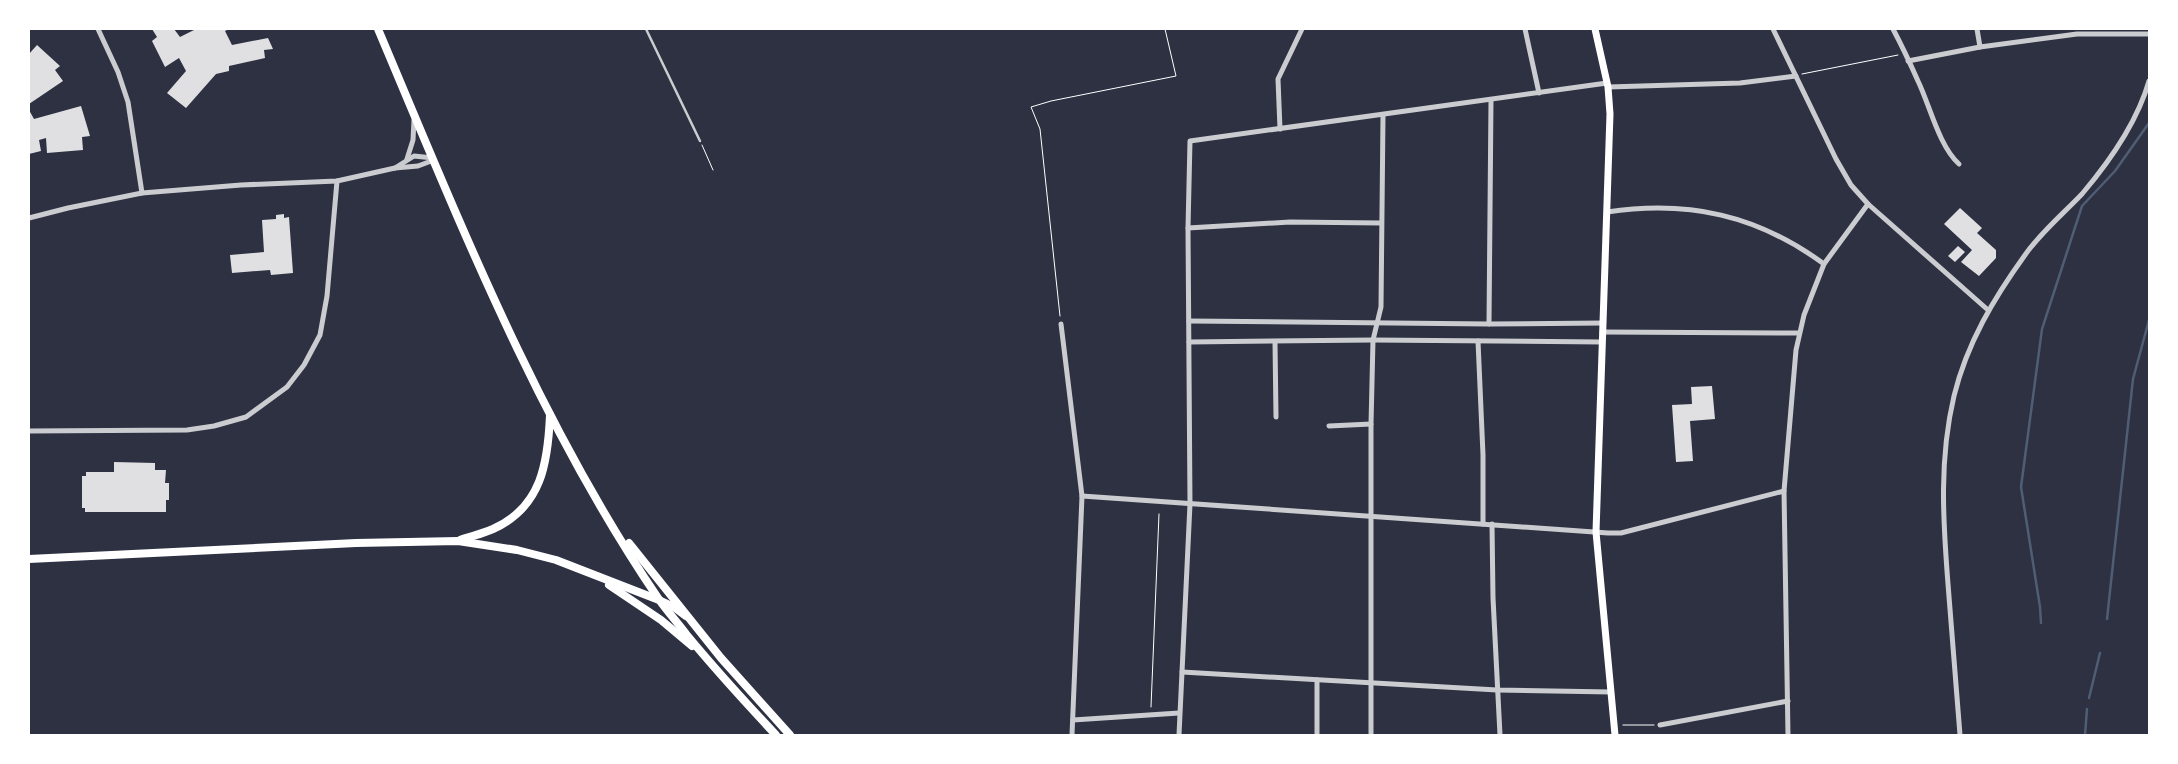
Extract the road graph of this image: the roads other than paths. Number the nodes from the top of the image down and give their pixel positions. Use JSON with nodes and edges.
{"nodes":[{"id":1,"x":98,"y":29,"type":"edge"},
{"id":2,"x":378,"y":29,"type":"edge"},
{"id":3,"x":646,"y":29,"type":"edge"},
{"id":4,"x":1302,"y":29,"type":"edge"},
{"id":5,"x":1525,"y":29,"type":"edge"},
{"id":6,"x":1595,"y":29,"type":"edge"},
{"id":7,"x":1773,"y":29,"type":"edge"},
{"id":8,"x":1893,"y":29,"type":"edge"},
{"id":9,"x":1977,"y":29,"type":"edge"},
{"id":10,"x":2149,"y":34,"type":"edge"},
{"id":11,"x":1980,"y":47,"type":"junction"},
{"id":12,"x":1908,"y":61,"type":"junction"},
{"id":13,"x":1796,"y":76,"type":"junction"},
{"id":14,"x":2149,"y":83,"type":"edge"},
{"id":15,"x":1608,"y":85,"type":"junction"},
{"id":16,"x":1539,"y":93,"type":"junction"},
{"id":17,"x":1491,"y":100,"type":"junction"},
{"id":18,"x":413,"y":112,"type":"junction"},
{"id":19,"x":1383,"y":116,"type":"junction"},
{"id":20,"x":1280,"y":129,"type":"junction"},
{"id":21,"x":700,"y":141,"type":"road end"},
{"id":22,"x":407,"y":159,"type":"junction"},
{"id":23,"x":434,"y":159,"type":"junction"},
{"id":24,"x":1959,"y":164,"type":"dead end"},
{"id":25,"x":395,"y":168,"type":"junction"},
{"id":26,"x":337,"y":181,"type":"junction"},
{"id":27,"x":142,"y":193,"type":"junction"},
{"id":28,"x":1868,"y":204,"type":"junction"},
{"id":29,"x":1607,"y":212,"type":"junction"},
{"id":30,"x":29,"y":218,"type":"edge"},
{"id":31,"x":1381,"y":224,"type":"junction"},
{"id":32,"x":1188,"y":228,"type":"junction"},
{"id":33,"x":1824,"y":264,"type":"junction"},
{"id":34,"x":1988,"y":310,"type":"junction"},
{"id":35,"x":1188,"y":321,"type":"junction"},
{"id":36,"x":1378,"y":322,"type":"junction"},
{"id":37,"x":1603,"y":323,"type":"junction"},
{"id":38,"x":1061,"y":324,"type":"road end"},
{"id":39,"x":1489,"y":324,"type":"junction"},
{"id":40,"x":1602,"y":332,"type":"junction"},
{"id":41,"x":1799,"y":333,"type":"junction"},
{"id":42,"x":1373,"y":340,"type":"junction"},
{"id":43,"x":1189,"y":342,"type":"junction"},
{"id":44,"x":1275,"y":342,"type":"junction"},
{"id":45,"x":1478,"y":342,"type":"junction"},
{"id":46,"x":1602,"y":342,"type":"junction"},
{"id":47,"x":550,"y":415,"type":"junction"},
{"id":48,"x":1276,"y":418,"type":"dead end"},
{"id":49,"x":1371,"y":424,"type":"junction"},
{"id":50,"x":1330,"y":426,"type":"dead end"},
{"id":51,"x":29,"y":431,"type":"edge"},
{"id":52,"x":1784,"y":490,"type":"junction"},
{"id":53,"x":1082,"y":496,"type":"junction"},
{"id":54,"x":1190,"y":504,"type":"junction"},
{"id":55,"x":601,"y":506,"type":"junction"},
{"id":56,"x":1372,"y":517,"type":"junction"},
{"id":57,"x":1483,"y":524,"type":"junction"},
{"id":58,"x":1492,"y":524,"type":"junction"},
{"id":59,"x":1596,"y":532,"type":"junction"},
{"id":60,"x":458,"y":541,"type":"junction"},
{"id":61,"x":29,"y":559,"type":"edge"},
{"id":62,"x":592,"y":575,"type":"junction"},
{"id":63,"x":659,"y":600,"type":"junction"},
{"id":64,"x":686,"y":616,"type":"junction"},
{"id":65,"x":710,"y":663,"type":"junction"},
{"id":66,"x":1182,"y":672,"type":"junction"},
{"id":67,"x":1317,"y":680,"type":"junction"},
{"id":68,"x":1370,"y":682,"type":"junction"},
{"id":69,"x":1498,"y":690,"type":"junction"},
{"id":70,"x":1611,"y":692,"type":"junction"},
{"id":71,"x":1788,"y":702,"type":"junction"},
{"id":72,"x":1179,"y":713,"type":"junction"},
{"id":73,"x":1073,"y":720,"type":"junction"},
{"id":74,"x":1660,"y":725,"type":"road end"},
{"id":75,"x":776,"y":735,"type":"edge"},
{"id":76,"x":790,"y":735,"type":"edge"},
{"id":77,"x":1072,"y":735,"type":"edge"},
{"id":78,"x":1179,"y":735,"type":"edge"},
{"id":79,"x":1317,"y":735,"type":"edge"},
{"id":80,"x":1371,"y":735,"type":"edge"},
{"id":81,"x":1500,"y":735,"type":"edge"},
{"id":82,"x":1615,"y":735,"type":"edge"},
{"id":83,"x":1788,"y":735,"type":"edge"},
{"id":84,"x":1960,"y":735,"type":"edge"}],
"edges":[{"from":1,"to":27,"type":"street"},
{"from":2,"to":18,"type":"main road"},
{"from":3,"to":21,"type":"lane"},
{"from":4,"to":20,"type":"street"},
{"from":5,"to":16,"type":"street"},
{"from":6,"to":15,"type":"main road"},
{"from":7,"to":13,"type":"street"},
{"from":8,"to":12,"type":"street"},
{"from":9,"to":11,"type":"street"},
{"from":10,"to":11,"type":"street"},
{"from":11,"to":12,"type":"street"},
{"from":12,"to":24,"type":"street"},
{"from":13,"to":15,"type":"street"},
{"from":13,"to":28,"type":"street"},
{"from":14,"to":34,"type":"street"},
{"from":15,"to":16,"type":"street"},
{"from":15,"to":29,"type":"main road"},
{"from":16,"to":17,"type":"street"},
{"from":17,"to":19,"type":"street"},
{"from":17,"to":39,"type":"street"},
{"from":18,"to":22,"type":"street"},
{"from":18,"to":23,"type":"main road"},
{"from":19,"to":20,"type":"street"},
{"from":19,"to":31,"type":"street"},
{"from":20,"to":32,"type":"street"},
{"from":22,"to":23,"type":"street"},
{"from":22,"to":25,"type":"street"},
{"from":23,"to":25,"type":"street"},
{"from":23,"to":47,"type":"main road"},
{"from":25,"to":26,"type":"street"},
{"from":26,"to":27,"type":"street"},
{"from":26,"to":51,"type":"street"},
{"from":27,"to":30,"type":"street"},
{"from":28,"to":33,"type":"street"},
{"from":28,"to":34,"type":"street"},
{"from":29,"to":33,"type":"street"},
{"from":29,"to":37,"type":"main road"},
{"from":31,"to":32,"type":"street"},
{"from":31,"to":36,"type":"street"},
{"from":32,"to":35,"type":"street"},
{"from":33,"to":41,"type":"street"},
{"from":34,"to":84,"type":"street"},
{"from":35,"to":36,"type":"street"},
{"from":35,"to":43,"type":"street"},
{"from":36,"to":39,"type":"street"},
{"from":36,"to":42,"type":"street"},
{"from":37,"to":39,"type":"street"},
{"from":37,"to":40,"type":"main road"},
{"from":38,"to":53,"type":"street"},
{"from":40,"to":41,"type":"street"},
{"from":40,"to":46,"type":"main road"},
{"from":41,"to":52,"type":"street"},
{"from":42,"to":44,"type":"street"},
{"from":42,"to":45,"type":"street"},
{"from":42,"to":49,"type":"street"},
{"from":43,"to":44,"type":"street"},
{"from":43,"to":54,"type":"street"},
{"from":44,"to":48,"type":"street"},
{"from":45,"to":46,"type":"street"},
{"from":45,"to":57,"type":"street"},
{"from":46,"to":59,"type":"main road"},
{"from":47,"to":55,"type":"main road"},
{"from":47,"to":60,"type":"main road"},
{"from":49,"to":50,"type":"street"},
{"from":49,"to":56,"type":"street"},
{"from":52,"to":59,"type":"street"},
{"from":52,"to":71,"type":"street"},
{"from":53,"to":54,"type":"street"},
{"from":53,"to":73,"type":"street"},
{"from":54,"to":56,"type":"street"},
{"from":54,"to":66,"type":"street"},
{"from":55,"to":63,"type":"main road"},
{"from":55,"to":64,"type":"main road"},
{"from":56,"to":57,"type":"street"},
{"from":56,"to":68,"type":"street"},
{"from":57,"to":58,"type":"street"},
{"from":58,"to":59,"type":"street"},
{"from":58,"to":69,"type":"street"},
{"from":59,"to":70,"type":"main road"},
{"from":60,"to":61,"type":"main road"},
{"from":60,"to":62,"type":"main road"},
{"from":62,"to":63,"type":"main road"},
{"from":62,"to":65,"type":"main road"},
{"from":63,"to":64,"type":"main road"},
{"from":63,"to":65,"type":"main road"},
{"from":64,"to":76,"type":"main road"},
{"from":65,"to":75,"type":"main road"},
{"from":66,"to":67,"type":"street"},
{"from":66,"to":72,"type":"street"},
{"from":67,"to":68,"type":"street"},
{"from":67,"to":79,"type":"street"},
{"from":68,"to":69,"type":"street"},
{"from":68,"to":80,"type":"street"},
{"from":69,"to":70,"type":"street"},
{"from":69,"to":81,"type":"street"},
{"from":70,"to":82,"type":"main road"},
{"from":71,"to":74,"type":"street"},
{"from":71,"to":83,"type":"street"},
{"from":72,"to":73,"type":"street"},
{"from":72,"to":78,"type":"street"},
{"from":73,"to":77,"type":"street"}]}
